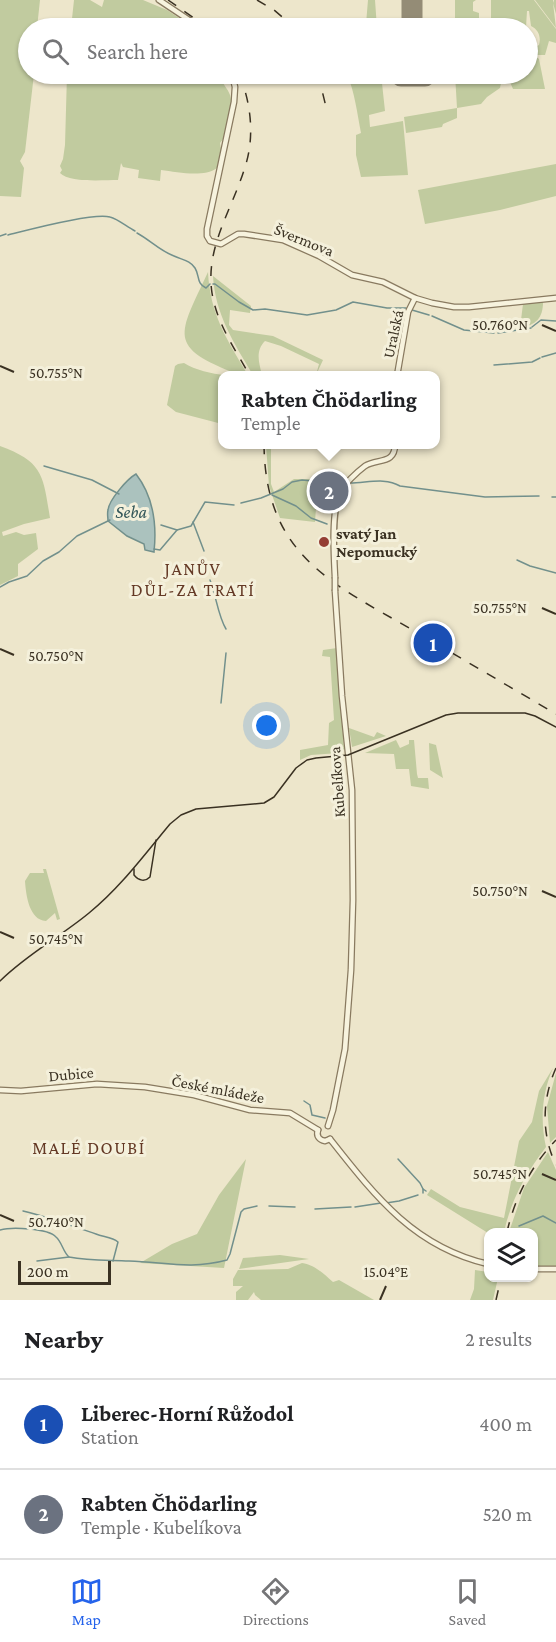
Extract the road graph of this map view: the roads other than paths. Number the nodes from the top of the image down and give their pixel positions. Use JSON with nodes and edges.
{"nodes":[{"id":1,"x":159,"y":0,"type":"edge"},
{"id":2,"x":186,"y":18,"type":"edge"},
{"id":3,"x":234,"y":84,"type":"edge"},
{"id":4,"x":415,"y":298,"type":"junction"},
{"id":5,"x":556,"y":298,"type":"edge"},
{"id":6,"x":398,"y":371,"type":"edge"},
{"id":7,"x":394,"y":449,"type":"edge"},
{"id":8,"x":145,"y":1087,"type":"joint"},
{"id":9,"x":0,"y":1090,"type":"edge"},
{"id":10,"x":318,"y":1130,"type":"junction"},
{"id":11,"x":331,"y":1130,"type":"junction"},
{"id":12,"x":330,"y":1139,"type":"junction"},
{"id":13,"x":484,"y":1263,"type":"edge"},
{"id":14,"x":538,"y":1269,"type":"edge"},
{"id":15,"x":556,"y":1269,"type":"edge"}],
"edges":[{"from":1,"to":2,"type":"street"},
{"from":3,"to":4,"type":"street","name":"Švermova"},
{"from":4,"to":5,"type":"street","name":"Švermova"},
{"from":4,"to":6,"type":"street","name":"Uralská"},
{"from":7,"to":11,"type":"street","name":"Kubelíkova","bridge":true},
{"from":8,"to":9,"type":"street","name":"Dubice"},
{"from":8,"to":10,"type":"street","name":"České mládeže"},
{"from":10,"to":11,"type":"street"},
{"from":10,"to":12,"type":"street","name":"České mládeže"},
{"from":11,"to":12,"type":"street"},
{"from":12,"to":13,"type":"street","name":"České mládeže"},
{"from":14,"to":15,"type":"street"}]}
